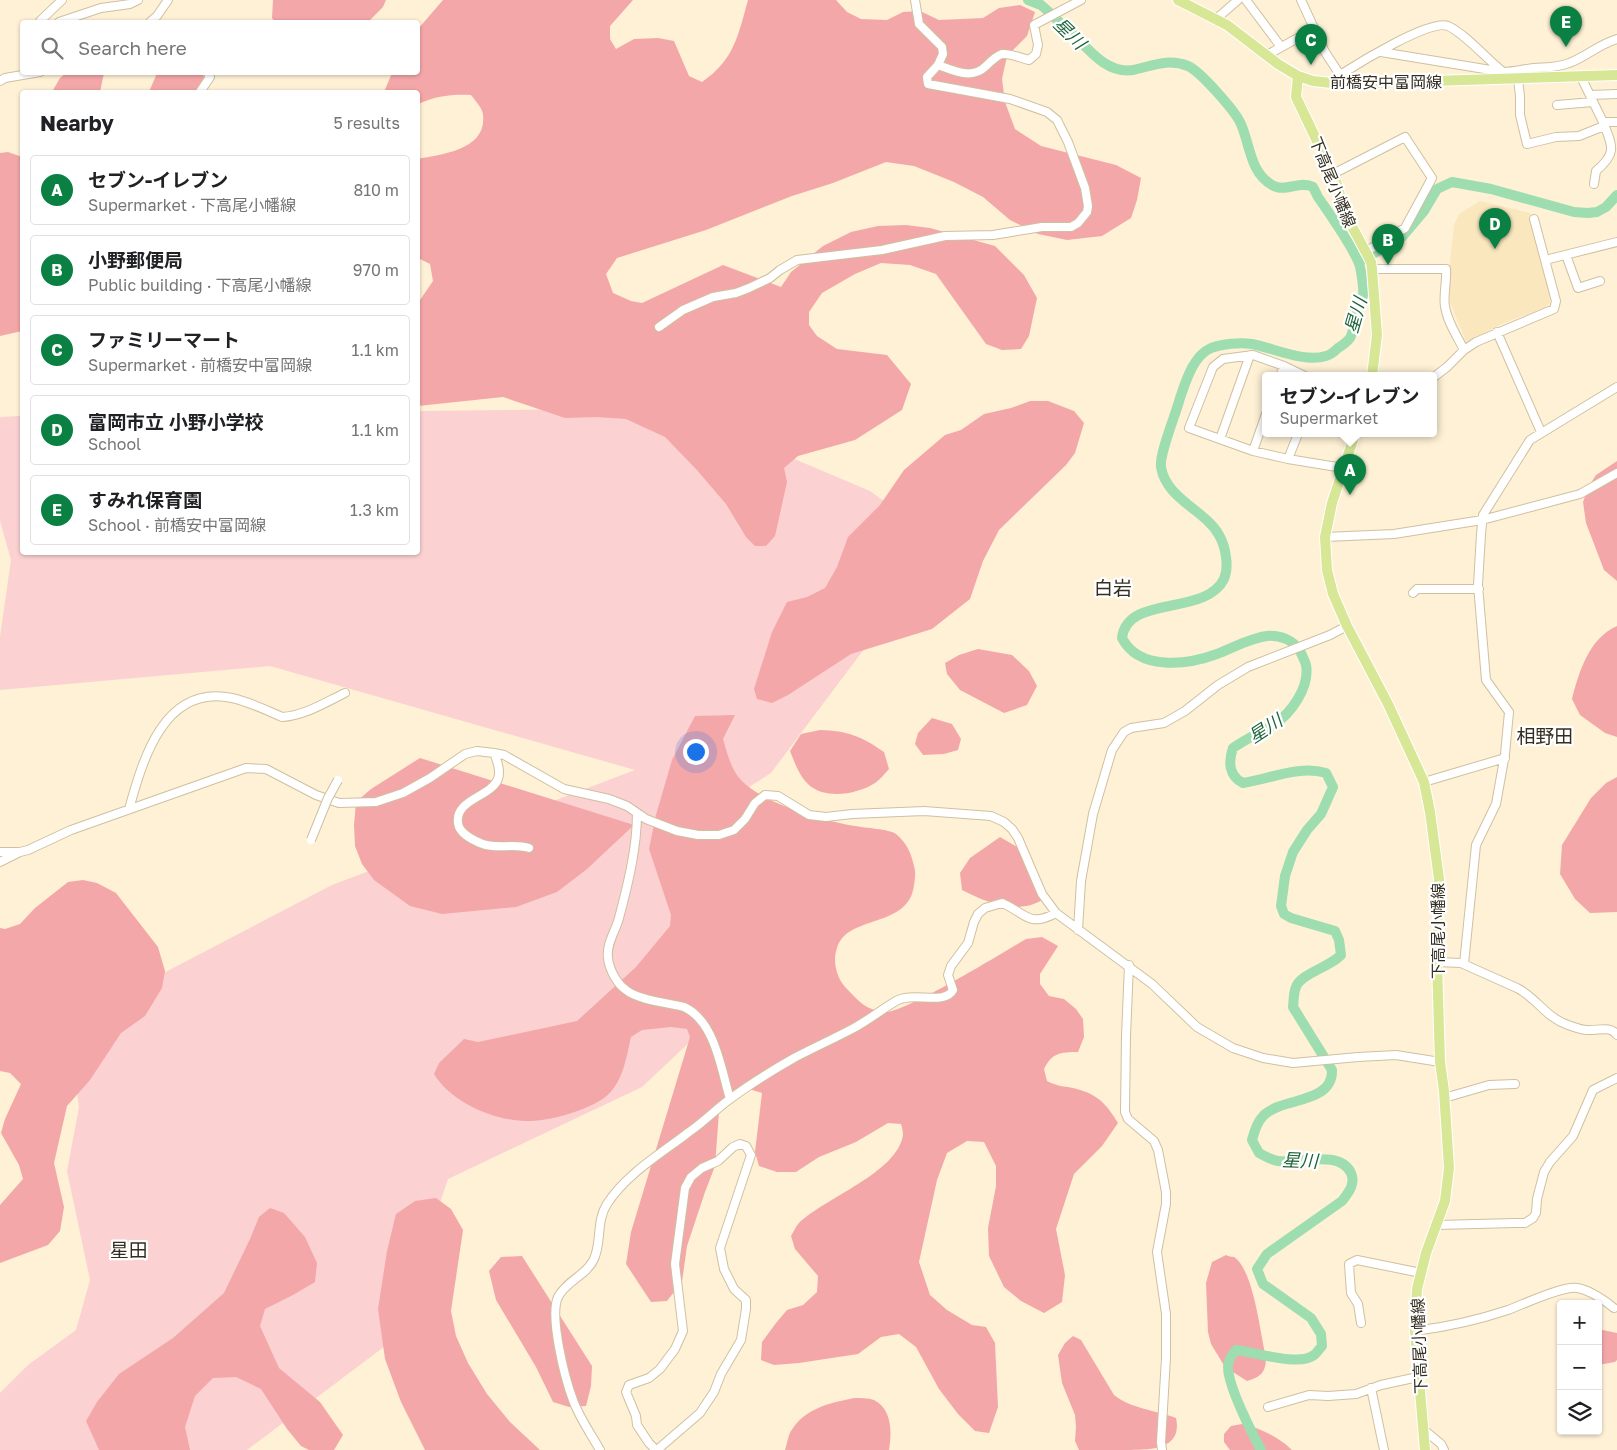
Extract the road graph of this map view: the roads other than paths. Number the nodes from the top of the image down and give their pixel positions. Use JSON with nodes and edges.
{"nodes":[{"id":1,"x":62,"y":0,"type":"edge"},
{"id":2,"x":138,"y":0,"type":"edge"},
{"id":3,"x":168,"y":0,"type":"edge"},
{"id":4,"x":915,"y":0,"type":"edge"},
{"id":5,"x":1081,"y":0,"type":"edge"},
{"id":6,"x":1238,"y":0,"type":"edge"},
{"id":7,"x":1246,"y":0,"type":"edge"},
{"id":8,"x":1301,"y":0,"type":"edge"},
{"id":9,"x":1181,"y":1,"type":"edge"},
{"id":10,"x":157,"y":16,"type":"junction"},
{"id":11,"x":1216,"y":19,"type":"junction"},
{"id":12,"x":40,"y":20,"type":"edge"},
{"id":13,"x":66,"y":20,"type":"edge"},
{"id":14,"x":152,"y":20,"type":"edge"},
{"id":15,"x":161,"y":20,"type":"edge"},
{"id":16,"x":1314,"y":29,"type":"junction"},
{"id":17,"x":1617,"y":38,"type":"edge"},
{"id":18,"x":1281,"y":47,"type":"junction"},
{"id":19,"x":1382,"y":52,"type":"junction"},
{"id":20,"x":1267,"y":56,"type":"junction"},
{"id":21,"x":938,"y":65,"type":"junction"},
{"id":22,"x":22,"y":75,"type":"edge"},
{"id":23,"x":209,"y":75,"type":"edge"},
{"id":24,"x":1617,"y":75,"type":"edge"},
{"id":25,"x":1298,"y":76,"type":"junction"},
{"id":26,"x":1503,"y":76,"type":"junction"},
{"id":27,"x":1581,"y":77,"type":"junction"},
{"id":28,"x":1337,"y":79,"type":"junction"},
{"id":29,"x":1518,"y":79,"type":"junction"},
{"id":30,"x":0,"y":81,"type":"edge"},
{"id":31,"x":201,"y":90,"type":"edge"},
{"id":32,"x":1617,"y":94,"type":"edge"},
{"id":33,"x":1591,"y":99,"type":"junction"},
{"id":34,"x":1557,"y":105,"type":"dead end"},
{"id":35,"x":1617,"y":122,"type":"edge"},
{"id":36,"x":1604,"y":124,"type":"junction"},
{"id":37,"x":1615,"y":148,"type":"edge"},
{"id":38,"x":1333,"y":174,"type":"junction"},
{"id":39,"x":1594,"y":184,"type":"dead end"},
{"id":40,"x":1534,"y":219,"type":"dead end"},
{"id":41,"x":1617,"y":242,"type":"edge"},
{"id":42,"x":1566,"y":255,"type":"junction"},
{"id":43,"x":1369,"y":259,"type":"junction"},
{"id":44,"x":1545,"y":260,"type":"junction"},
{"id":45,"x":1600,"y":281,"type":"dead end"},
{"id":46,"x":659,"y":327,"type":"dead end"},
{"id":47,"x":1497,"y":332,"type":"junction"},
{"id":48,"x":1464,"y":350,"type":"junction"},
{"id":49,"x":1250,"y":355,"type":"junction"},
{"id":50,"x":1284,"y":366,"type":"junction"},
{"id":51,"x":1282,"y":372,"type":"edge"},
{"id":52,"x":1297,"y":372,"type":"edge"},
{"id":53,"x":1372,"y":372,"type":"edge"},
{"id":54,"x":1437,"y":375,"type":"edge"},
{"id":55,"x":1617,"y":387,"type":"edge"},
{"id":56,"x":1262,"y":424,"type":"edge"},
{"id":57,"x":1541,"y":432,"type":"junction"},
{"id":58,"x":1297,"y":437,"type":"edge"},
{"id":59,"x":1354,"y":437,"type":"edge"},
{"id":60,"x":1220,"y":439,"type":"junction"},
{"id":61,"x":1252,"y":450,"type":"junction"},
{"id":62,"x":1288,"y":459,"type":"junction"},
{"id":63,"x":1344,"y":468,"type":"junction"},
{"id":64,"x":1617,"y":473,"type":"edge"},
{"id":65,"x":1482,"y":520,"type":"junction"},
{"id":66,"x":1325,"y":537,"type":"junction"},
{"id":67,"x":1479,"y":590,"type":"junction"},
{"id":68,"x":1413,"y":593,"type":"dead end"},
{"id":69,"x":1347,"y":626,"type":"junction"},
{"id":70,"x":345,"y":693,"type":"dead end"},
{"id":71,"x":494,"y":753,"type":"junction"},
{"id":72,"x":1505,"y":758,"type":"junction"},
{"id":73,"x":338,"y":780,"type":"dead end"},
{"id":74,"x":1424,"y":782,"type":"junction"},
{"id":75,"x":129,"y":808,"type":"junction"},
{"id":76,"x":637,"y":813,"type":"junction"},
{"id":77,"x":311,"y":840,"type":"dead end"},
{"id":78,"x":530,"y":848,"type":"dead end"},
{"id":79,"x":0,"y":852,"type":"edge"},
{"id":80,"x":20,"y":852,"type":"junction"},
{"id":81,"x":0,"y":862,"type":"edge"},
{"id":82,"x":1056,"y":912,"type":"junction"},
{"id":83,"x":1078,"y":930,"type":"junction"},
{"id":84,"x":1437,"y":962,"type":"junction"},
{"id":85,"x":1464,"y":964,"type":"junction"},
{"id":86,"x":1129,"y":965,"type":"junction"},
{"id":87,"x":1617,"y":1035,"type":"edge"},
{"id":88,"x":1440,"y":1062,"type":"junction"},
{"id":89,"x":1617,"y":1078,"type":"edge"},
{"id":90,"x":1515,"y":1084,"type":"dead end"},
{"id":91,"x":730,"y":1098,"type":"junction"},
{"id":92,"x":1444,"y":1098,"type":"junction"},
{"id":93,"x":1437,"y":1225,"type":"junction"},
{"id":94,"x":1421,"y":1273,"type":"junction"},
{"id":95,"x":1614,"y":1308,"type":"dead end"},
{"id":96,"x":1361,"y":1323,"type":"dead end"},
{"id":97,"x":1415,"y":1331,"type":"junction"},
{"id":98,"x":1418,"y":1376,"type":"junction"},
{"id":99,"x":1370,"y":1388,"type":"junction"},
{"id":100,"x":1268,"y":1407,"type":"dead end"},
{"id":101,"x":1424,"y":1429,"type":"junction"},
{"id":102,"x":600,"y":1450,"type":"edge"},
{"id":103,"x":657,"y":1450,"type":"edge"},
{"id":104,"x":1162,"y":1450,"type":"edge"},
{"id":105,"x":1384,"y":1450,"type":"edge"},
{"id":106,"x":1425,"y":1450,"type":"edge"},
{"id":107,"x":1444,"y":1450,"type":"edge"}],
"edges":[{"from":1,"to":12,"type":"street"},
{"from":2,"to":13,"type":"street"},
{"from":3,"to":10,"type":"street"},
{"from":4,"to":21,"type":"street"},
{"from":5,"to":21,"type":"street"},
{"from":6,"to":11,"type":"street"},
{"from":7,"to":18,"type":"street"},
{"from":8,"to":16,"type":"street"},
{"from":9,"to":11,"type":"main road","name":"前橋安中富岡線"},
{"from":10,"to":14,"type":"street"},
{"from":10,"to":15,"type":"street"},
{"from":11,"to":20,"type":"main road","name":"前橋安中富岡線"},
{"from":16,"to":18,"type":"street"},
{"from":16,"to":28,"type":"street"},
{"from":17,"to":26,"type":"street"},
{"from":18,"to":20,"type":"street"},
{"from":19,"to":26,"type":"street"},
{"from":19,"to":26,"type":"street"},
{"from":19,"to":28,"type":"street"},
{"from":20,"to":25,"type":"main road","name":"前橋安中富岡線"},
{"from":21,"to":46,"type":"street"},
{"from":22,"to":30,"type":"street"},
{"from":23,"to":31,"type":"street"},
{"from":24,"to":27,"type":"main road","name":"前橋安中富岡線"},
{"from":25,"to":28,"type":"main road","name":"前橋安中富岡線"},
{"from":25,"to":38,"type":"main road","name":"下高尾小幡線"},
{"from":26,"to":28,"type":"main road","name":"前橋安中富岡線"},
{"from":26,"to":29,"type":"main road","name":"前橋安中富岡線"},
{"from":27,"to":29,"type":"main road","name":"前橋安中富岡線"},
{"from":27,"to":33,"type":"street"},
{"from":29,"to":36,"type":"street"},
{"from":32,"to":33,"type":"street"},
{"from":33,"to":34,"type":"street"},
{"from":33,"to":36,"type":"street"},
{"from":35,"to":36,"type":"street"},
{"from":36,"to":37,"type":"street"},
{"from":37,"to":39,"type":"street"},
{"from":38,"to":43,"type":"main road","name":"下高尾小幡線"},
{"from":38,"to":43,"type":"street"},
{"from":40,"to":44,"type":"street"},
{"from":41,"to":42,"type":"street"},
{"from":42,"to":44,"type":"street"},
{"from":42,"to":45,"type":"street"},
{"from":43,"to":48,"type":"street"},
{"from":43,"to":53,"type":"main road","name":"下高尾小幡線"},
{"from":44,"to":47,"type":"street"},
{"from":47,"to":48,"type":"street"},
{"from":47,"to":57,"type":"street"},
{"from":48,"to":54,"type":"street"},
{"from":49,"to":50,"type":"street"},
{"from":49,"to":60,"type":"street"},
{"from":49,"to":60,"type":"street"},
{"from":50,"to":51,"type":"street"},
{"from":50,"to":52,"type":"street"},
{"from":55,"to":57,"type":"street"},
{"from":56,"to":61,"type":"street"},
{"from":57,"to":65,"type":"street"},
{"from":58,"to":62,"type":"street"},
{"from":59,"to":63,"type":"main road","name":"下高尾小幡線"},
{"from":60,"to":61,"type":"street"},
{"from":61,"to":62,"type":"street"},
{"from":62,"to":63,"type":"street"},
{"from":63,"to":66,"type":"main road","name":"下高尾小幡線"},
{"from":64,"to":65,"type":"street"},
{"from":65,"to":66,"type":"street"},
{"from":65,"to":67,"type":"street"},
{"from":66,"to":69,"type":"main road","name":"下高尾小幡線"},
{"from":67,"to":68,"type":"street"},
{"from":67,"to":72,"type":"street"},
{"from":69,"to":74,"type":"main road","name":"下高尾小幡線"},
{"from":69,"to":83,"type":"street"},
{"from":70,"to":75,"type":"street"},
{"from":71,"to":75,"type":"street"},
{"from":71,"to":76,"type":"street"},
{"from":71,"to":78,"type":"street"},
{"from":72,"to":74,"type":"street"},
{"from":72,"to":85,"type":"street"},
{"from":73,"to":77,"type":"street","bridge":true},
{"from":74,"to":84,"type":"main road","name":"下高尾小幡線"},
{"from":75,"to":80,"type":"street"},
{"from":76,"to":82,"type":"street"},
{"from":76,"to":91,"type":"street"},
{"from":79,"to":80,"type":"street"},
{"from":80,"to":81,"type":"street"},
{"from":82,"to":83,"type":"street"},
{"from":82,"to":91,"type":"street"},
{"from":83,"to":86,"type":"street"},
{"from":84,"to":85,"type":"street"},
{"from":84,"to":88,"type":"main road","name":"下高尾小幡線"},
{"from":85,"to":87,"type":"street"},
{"from":86,"to":88,"type":"street"},
{"from":86,"to":104,"type":"street"},
{"from":88,"to":92,"type":"main road","name":"下高尾小幡線"},
{"from":89,"to":93,"type":"street"},
{"from":90,"to":92,"type":"street"},
{"from":91,"to":102,"type":"street"},
{"from":92,"to":93,"type":"main road","name":"下高尾小幡線"},
{"from":93,"to":94,"type":"main road","name":"下高尾小幡線"},
{"from":94,"to":96,"type":"street"},
{"from":94,"to":97,"type":"main road","name":"下高尾小幡線"},
{"from":95,"to":97,"type":"street"},
{"from":97,"to":98,"type":"main road","name":"下高尾小幡線"},
{"from":98,"to":99,"type":"street"},
{"from":98,"to":101,"type":"main road","name":"下高尾小幡線"},
{"from":99,"to":100,"type":"street"},
{"from":99,"to":105,"type":"street"},
{"from":101,"to":106,"type":"main road","name":"下高尾小幡線"},
{"from":101,"to":107,"type":"street"},
{"from":103,"to":103,"type":"street"}]}
